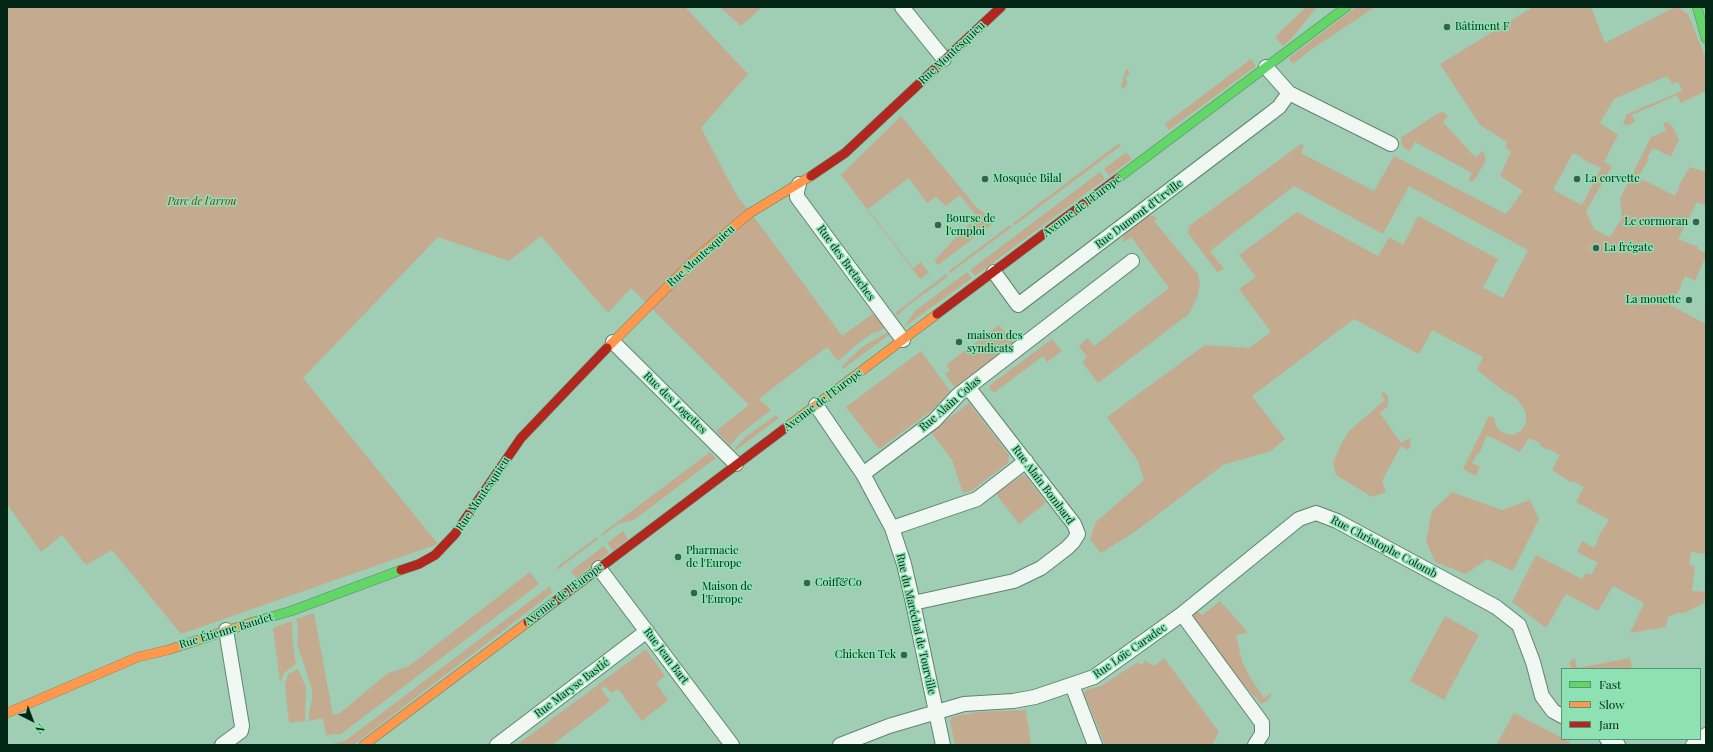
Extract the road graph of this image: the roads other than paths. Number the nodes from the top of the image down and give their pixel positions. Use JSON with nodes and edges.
{"nodes":[{"id":1,"x":902,"y":7,"type":"edge"},
{"id":2,"x":1001,"y":7,"type":"edge"},
{"id":3,"x":1346,"y":7,"type":"edge"},
{"id":4,"x":1697,"y":7,"type":"edge"},
{"id":5,"x":1308,"y":25,"type":"dead end"},
{"id":6,"x":1706,"y":39,"type":"edge"},
{"id":7,"x":1282,"y":55,"type":"junction"},
{"id":8,"x":944,"y":58,"type":"junction"},
{"id":9,"x":1266,"y":67,"type":"junction"},
{"id":10,"x":1289,"y":93,"type":"junction"},
{"id":11,"x":1391,"y":144,"type":"dead end"},
{"id":12,"x":799,"y":184,"type":"junction"},
{"id":13,"x":1132,"y":261,"type":"dead end"},
{"id":14,"x":994,"y":272,"type":"junction"},
{"id":15,"x":903,"y":340,"type":"junction"},
{"id":16,"x":613,"y":342,"type":"junction"},
{"id":17,"x":968,"y":387,"type":"junction"},
{"id":18,"x":816,"y":405,"type":"junction"},
{"id":19,"x":1026,"y":461,"type":"junction"},
{"id":20,"x":736,"y":464,"type":"junction"},
{"id":21,"x":863,"y":474,"type":"junction"},
{"id":22,"x":892,"y":528,"type":"junction"},
{"id":23,"x":443,"y":548,"type":"joint"},
{"id":24,"x":599,"y":568,"type":"junction"},
{"id":25,"x":913,"y":603,"type":"junction"},
{"id":26,"x":1182,"y":614,"type":"junction"},
{"id":27,"x":226,"y":630,"type":"junction"},
{"id":28,"x":647,"y":632,"type":"junction"},
{"id":29,"x":1072,"y":685,"type":"junction"},
{"id":30,"x":935,"y":712,"type":"junction"},
{"id":31,"x":7,"y":713,"type":"edge"},
{"id":32,"x":1561,"y":715,"type":"edge"},
{"id":33,"x":1609,"y":740,"type":"edge"},
{"id":34,"x":222,"y":745,"type":"edge"},
{"id":35,"x":364,"y":745,"type":"edge"},
{"id":36,"x":497,"y":745,"type":"edge"},
{"id":37,"x":732,"y":745,"type":"edge"},
{"id":38,"x":840,"y":745,"type":"edge"},
{"id":39,"x":943,"y":745,"type":"edge"},
{"id":40,"x":1095,"y":745,"type":"edge"},
{"id":41,"x":1255,"y":745,"type":"edge"},
{"id":42,"x":1618,"y":745,"type":"edge"}],
"edges":[{"from":1,"to":8,"type":"street"},
{"from":2,"to":8,"type":"street","name":"Rue Montesquieu"},
{"from":3,"to":7,"type":"street"},
{"from":4,"to":6,"type":"street"},
{"from":5,"to":7,"type":"street"},
{"from":7,"to":9,"type":"street","name":"Avenue de l'Europe"},
{"from":8,"to":12,"type":"street","name":"Rue Montesquieu"},
{"from":9,"to":10,"type":"street"},
{"from":9,"to":14,"type":"street","name":"Avenue de l'Europe"},
{"from":10,"to":11,"type":"street"},
{"from":10,"to":14,"type":"street","name":"Rue Dumont d'Urville"},
{"from":12,"to":15,"type":"street","name":"Rue des Bretaches"},
{"from":12,"to":16,"type":"street","name":"Rue Montesquieu"},
{"from":13,"to":17,"type":"street","name":"Rue Alain Colas"},
{"from":14,"to":15,"type":"street","name":"Avenue de l'Europe"},
{"from":15,"to":18,"type":"street","name":"Avenue de l'Europe"},
{"from":16,"to":20,"type":"street","name":"Rue des Logettes"},
{"from":16,"to":23,"type":"street","name":"Rue Montesquieu"},
{"from":17,"to":19,"type":"street","name":"Rue Alain Bombard"},
{"from":17,"to":21,"type":"street","name":"Rue Alain Colas"},
{"from":18,"to":20,"type":"street","name":"Avenue de l'Europe"},
{"from":18,"to":21,"type":"street","name":"Rue du Maréchal de Tourville"},
{"from":19,"to":22,"type":"street"},
{"from":19,"to":25,"type":"street","name":"Rue Alain Bombard"},
{"from":20,"to":24,"type":"street","name":"Avenue de l'Europe"},
{"from":21,"to":22,"type":"street","name":"Rue du Maréchal de Tourville"},
{"from":22,"to":25,"type":"street","name":"Rue du Maréchal de Tourville"},
{"from":23,"to":27,"type":"street","name":"Rue Étienne Baudet"},
{"from":24,"to":28,"type":"street","name":"Rue Jean Bart"},
{"from":24,"to":35,"type":"street","name":"Avenue de l'Europe"},
{"from":25,"to":30,"type":"street","name":"Rue du Maréchal de Tourville"},
{"from":26,"to":29,"type":"street","name":"Rue Loïc Caradec"},
{"from":26,"to":32,"type":"street","name":"Rue Christophe Colomb"},
{"from":26,"to":41,"type":"street"},
{"from":27,"to":31,"type":"street","name":"Rue Étienne Baudet"},
{"from":27,"to":34,"type":"street"},
{"from":28,"to":36,"type":"street","name":"Rue Maryse Bastié"},
{"from":28,"to":37,"type":"street","name":"Rue Jean Bart"},
{"from":29,"to":30,"type":"street","name":"Rue Loïc Caradec"},
{"from":29,"to":40,"type":"street"},
{"from":30,"to":38,"type":"street","name":"Rue Loïc Caradec"},
{"from":30,"to":39,"type":"street","name":"Rue du Maréchal de Tourville"},
{"from":33,"to":42,"type":"street"}]}
